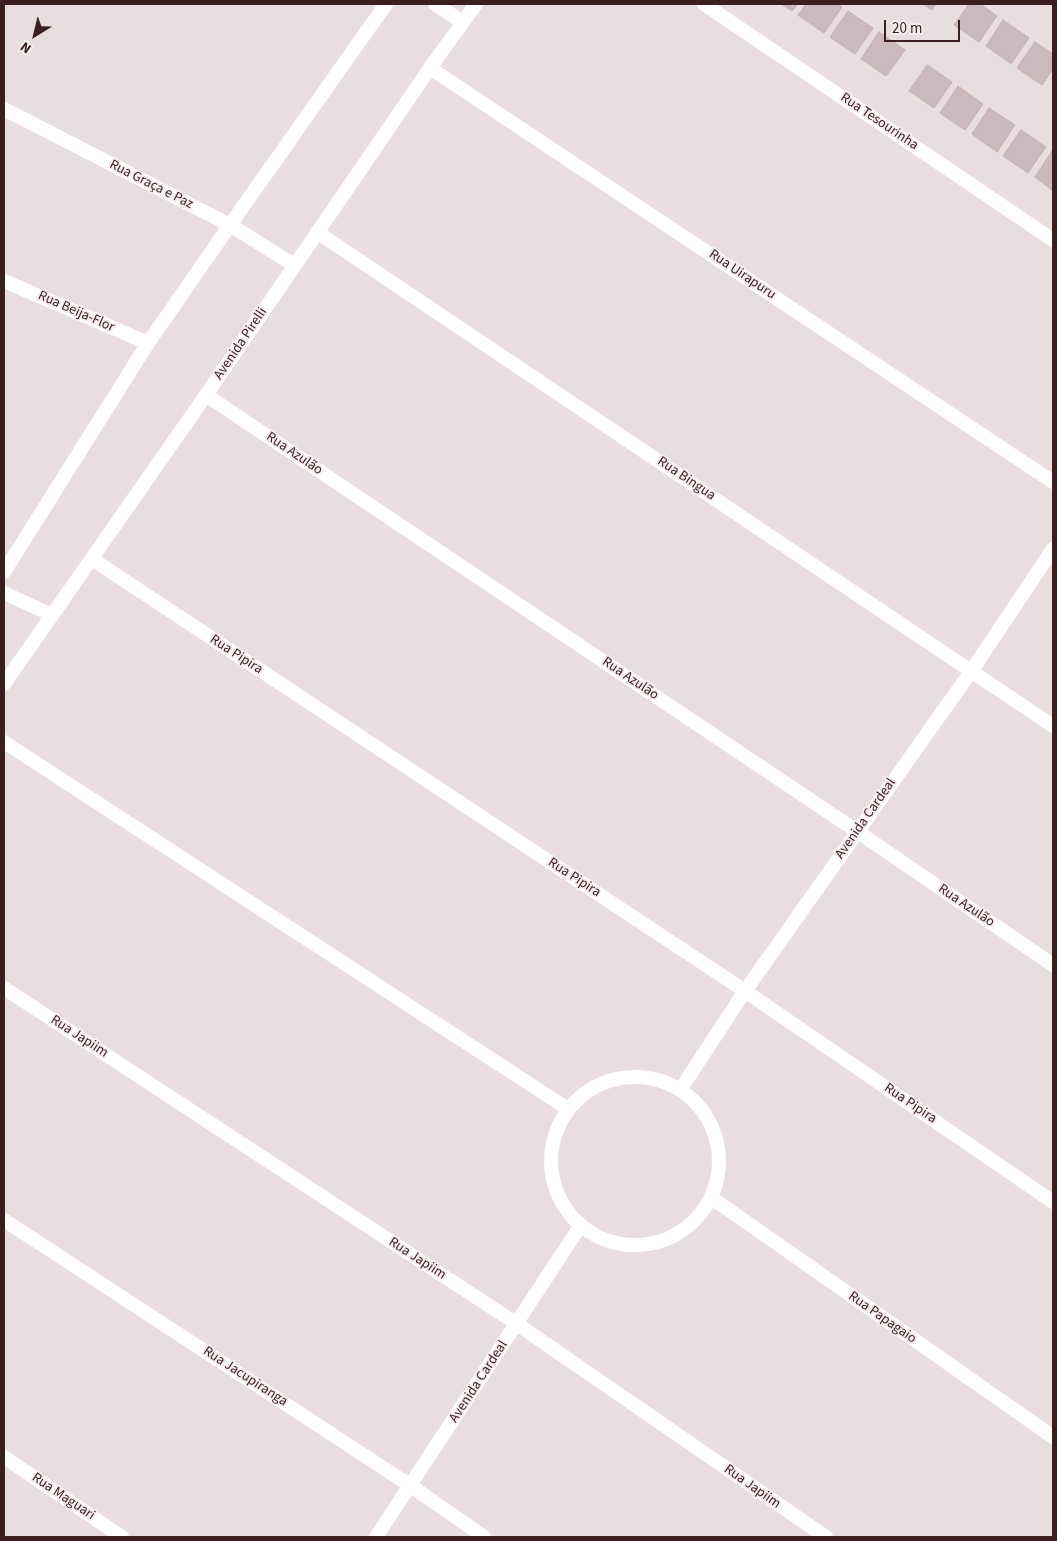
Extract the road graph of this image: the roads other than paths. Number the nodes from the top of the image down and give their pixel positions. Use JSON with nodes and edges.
{"nodes":[{"id":1,"x":386,"y":4,"type":"edge"},
{"id":2,"x":434,"y":4,"type":"edge"},
{"id":3,"x":476,"y":4,"type":"edge"},
{"id":4,"x":704,"y":4,"type":"edge"},
{"id":5,"x":463,"y":22,"type":"junction"},
{"id":6,"x":430,"y":68,"type":"junction"},
{"id":7,"x":4,"y":109,"type":"edge"},
{"id":8,"x":230,"y":225,"type":"junction"},
{"id":9,"x":317,"y":232,"type":"junction"},
{"id":10,"x":1053,"y":240,"type":"edge"},
{"id":11,"x":294,"y":265,"type":"junction"},
{"id":12,"x":4,"y":281,"type":"edge"},
{"id":13,"x":148,"y":343,"type":"junction"},
{"id":14,"x":206,"y":396,"type":"junction"},
{"id":15,"x":1053,"y":482,"type":"edge"},
{"id":16,"x":1053,"y":549,"type":"edge"},
{"id":17,"x":92,"y":559,"type":"junction"},
{"id":18,"x":4,"y":572,"type":"edge"},
{"id":19,"x":4,"y":593,"type":"edge"},
{"id":20,"x":52,"y":615,"type":"junction"},
{"id":21,"x":972,"y":670,"type":"junction"},
{"id":22,"x":4,"y":684,"type":"edge"},
{"id":23,"x":1053,"y":726,"type":"edge"},
{"id":24,"x":4,"y":742,"type":"edge"},
{"id":25,"x":858,"y":832,"type":"junction"},
{"id":26,"x":1053,"y":965,"type":"edge"},
{"id":27,"x":4,"y":988,"type":"edge"},
{"id":28,"x":745,"y":991,"type":"junction"},
{"id":29,"x":680,"y":1090,"type":"junction"},
{"id":30,"x":568,"y":1109,"type":"junction"},
{"id":31,"x":712,"y":1198,"type":"junction"},
{"id":32,"x":1053,"y":1202,"type":"edge"},
{"id":33,"x":4,"y":1220,"type":"edge"},
{"id":34,"x":582,"y":1225,"type":"junction"},
{"id":35,"x":517,"y":1324,"type":"junction"},
{"id":36,"x":1053,"y":1438,"type":"edge"},
{"id":37,"x":4,"y":1458,"type":"edge"},
{"id":38,"x":411,"y":1486,"type":"junction"},
{"id":39,"x":122,"y":1537,"type":"edge"},
{"id":40,"x":376,"y":1537,"type":"edge"},
{"id":41,"x":484,"y":1537,"type":"edge"},
{"id":42,"x":826,"y":1537,"type":"edge"}],
"edges":[{"from":1,"to":8,"type":"street"},
{"from":2,"to":5,"type":"street"},
{"from":3,"to":5,"type":"street","name":"Avenida Pirelli"},
{"from":4,"to":10,"type":"street","name":"Rua Tesourinha"},
{"from":5,"to":6,"type":"street","name":"Avenida Pirelli"},
{"from":6,"to":9,"type":"street","name":"Avenida Pirelli"},
{"from":6,"to":15,"type":"street","name":"Rua Uirapuru"},
{"from":7,"to":8,"type":"street","name":"Rua Graça e Paz"},
{"from":8,"to":11,"type":"street","name":"Rua Graça e Paz"},
{"from":8,"to":13,"type":"street"},
{"from":9,"to":11,"type":"street","name":"Avenida Pirelli"},
{"from":9,"to":21,"type":"street","name":"Rua Bingua"},
{"from":11,"to":14,"type":"street","name":"Avenida Pirelli"},
{"from":12,"to":13,"type":"street","name":"Rua Beija-Flor"},
{"from":13,"to":18,"type":"street"},
{"from":14,"to":17,"type":"street","name":"Avenida Pirelli"},
{"from":14,"to":25,"type":"street","name":"Rua Azulão"},
{"from":16,"to":21,"type":"street","name":"Avenida Cardeal"},
{"from":17,"to":20,"type":"street","name":"Avenida Pirelli"},
{"from":17,"to":28,"type":"street","name":"Rua Pipira"},
{"from":19,"to":20,"type":"street"},
{"from":20,"to":22,"type":"street","name":"Avenida Pirelli"},
{"from":21,"to":23,"type":"street","name":"Rua Bingua"},
{"from":21,"to":25,"type":"street","name":"Avenida Cardeal"},
{"from":24,"to":30,"type":"street"},
{"from":25,"to":26,"type":"street","name":"Rua Azulão"},
{"from":25,"to":28,"type":"street","name":"Avenida Cardeal"},
{"from":27,"to":35,"type":"street","name":"Rua Japiim"},
{"from":28,"to":29,"type":"street","name":"Avenida Cardeal"},
{"from":28,"to":32,"type":"street","name":"Rua Pipira"},
{"from":29,"to":30,"type":"street"},
{"from":29,"to":31,"type":"street"},
{"from":30,"to":34,"type":"street"},
{"from":31,"to":34,"type":"street"},
{"from":31,"to":36,"type":"street","name":"Rua Papagaio"},
{"from":33,"to":38,"type":"street","name":"Rua Jacupiranga"},
{"from":34,"to":35,"type":"street","name":"Avenida Cardeal"},
{"from":35,"to":38,"type":"street","name":"Avenida Cardeal"},
{"from":35,"to":42,"type":"street","name":"Rua Japiim"},
{"from":37,"to":39,"type":"street","name":"Rua Maguari"},
{"from":38,"to":40,"type":"street","name":"Avenida Cardeal"},
{"from":38,"to":41,"type":"street","name":"Rua Jacupiranga"}]}
